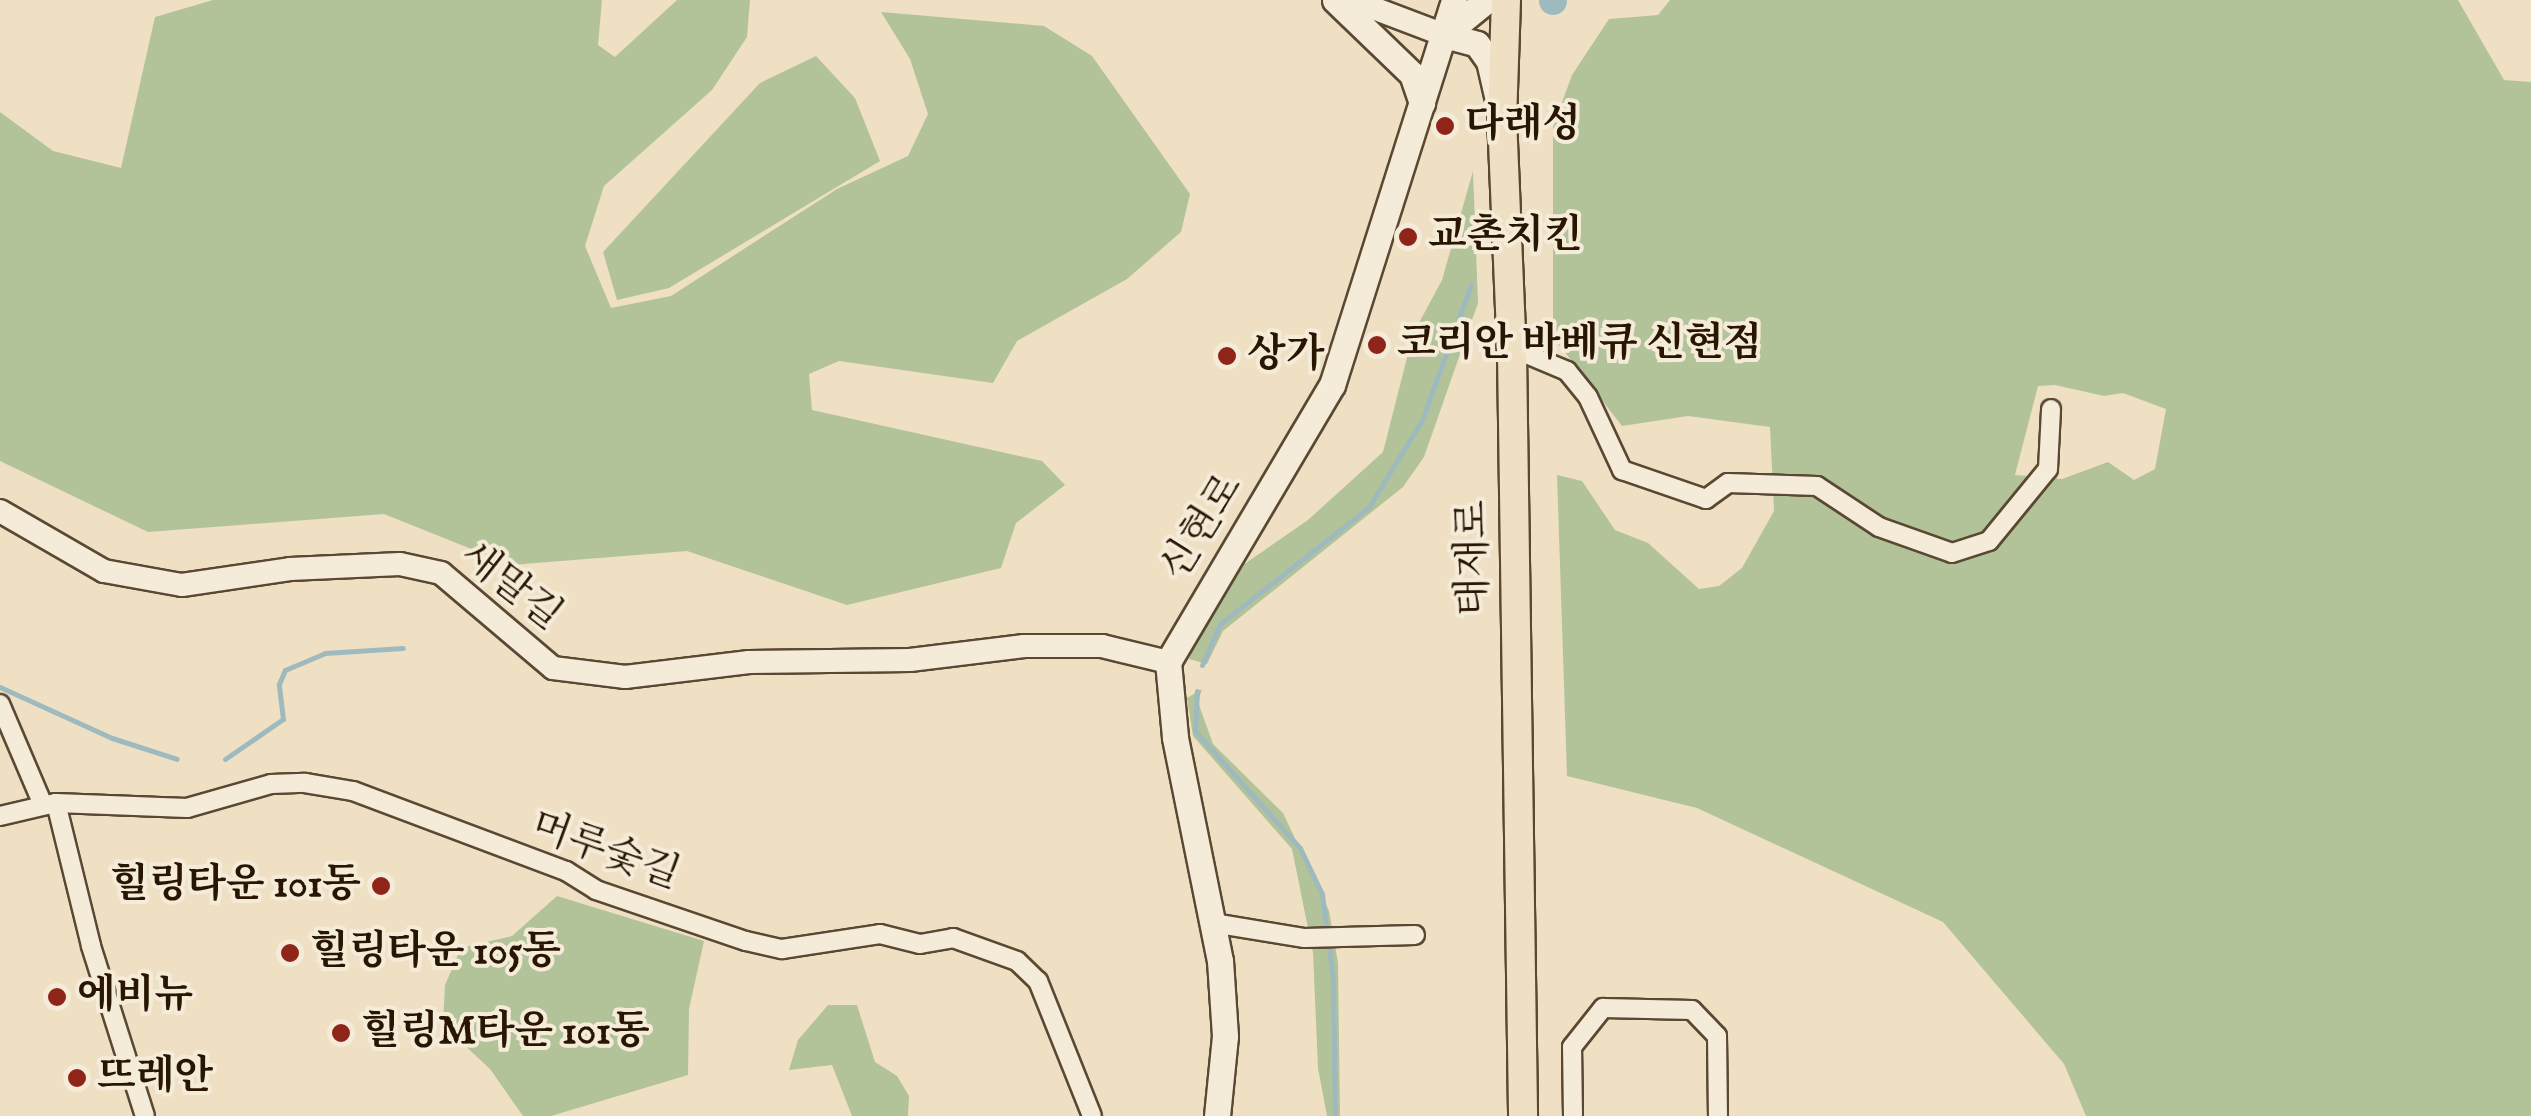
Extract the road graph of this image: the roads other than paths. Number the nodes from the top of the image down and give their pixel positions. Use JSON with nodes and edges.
{"nodes":[{"id":1,"x":1335,"y":0,"type":"edge"},
{"id":2,"x":1352,"y":0,"type":"edge"},
{"id":3,"x":1454,"y":0,"type":"edge"},
{"id":4,"x":1487,"y":0,"type":"edge"},
{"id":5,"x":1506,"y":0,"type":"edge"},
{"id":6,"x":1520,"y":0,"type":"edge"},
{"id":7,"x":1444,"y":35,"type":"junction"},
{"id":8,"x":1422,"y":103,"type":"junction"},
{"id":9,"x":1502,"y":118,"type":"junction"},
{"id":10,"x":1524,"y":353,"type":"junction"},
{"id":11,"x":2050,"y":409,"type":"dead end"},
{"id":12,"x":0,"y":511,"type":"edge"},
{"id":13,"x":1168,"y":662,"type":"junction"},
{"id":14,"x":0,"y":704,"type":"edge"},
{"id":15,"x":49,"y":804,"type":"junction"},
{"id":16,"x":0,"y":816,"type":"edge"},
{"id":17,"x":1213,"y":922,"type":"junction"},
{"id":18,"x":1415,"y":936,"type":"dead end"},
{"id":19,"x":145,"y":1116,"type":"edge"},
{"id":20,"x":1092,"y":1116,"type":"edge"},
{"id":21,"x":1217,"y":1116,"type":"edge"},
{"id":22,"x":1523,"y":1116,"type":"edge"},
{"id":23,"x":1532,"y":1116,"type":"edge"},
{"id":24,"x":1573,"y":1116,"type":"edge"},
{"id":25,"x":1718,"y":1116,"type":"edge"}],
"edges":[{"from":1,"to":8,"type":"main road"},
{"from":2,"to":7,"type":"street"},
{"from":3,"to":7,"type":"main road","name":"신현로"},
{"from":4,"to":7,"type":"main road"},
{"from":5,"to":9,"type":"main road","name":"태재로"},
{"from":6,"to":10,"type":"main road","name":"태재로"},
{"from":7,"to":8,"type":"main road","name":"신현로"},
{"from":7,"to":9,"type":"main road"},
{"from":8,"to":13,"type":"main road","name":"신현로"},
{"from":9,"to":22,"type":"main road","name":"태재로"},
{"from":10,"to":11,"type":"street"},
{"from":10,"to":23,"type":"main road","name":"태재로"},
{"from":12,"to":13,"type":"street","name":"새말길"},
{"from":13,"to":17,"type":"main road"},
{"from":14,"to":15,"type":"street"},
{"from":15,"to":16,"type":"street","name":"머루숯길"},
{"from":15,"to":19,"type":"street"},
{"from":15,"to":20,"type":"street","name":"머루숯길"},
{"from":17,"to":18,"type":"street"},
{"from":17,"to":21,"type":"main road"},
{"from":24,"to":25,"type":"street"}]}
